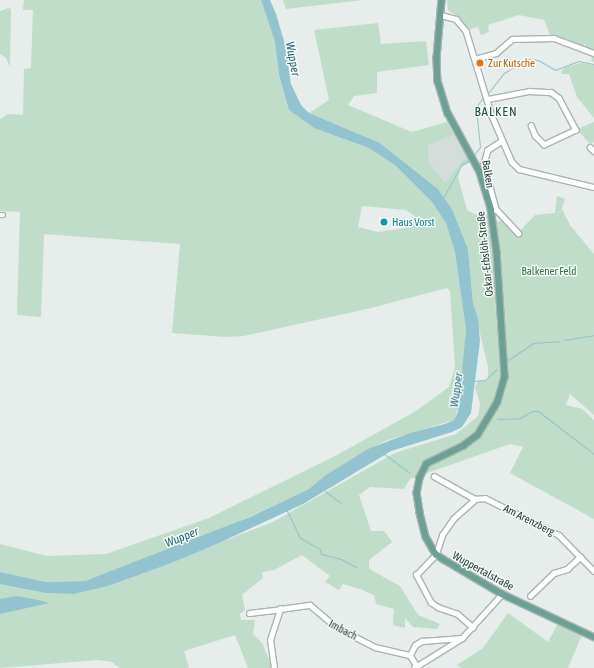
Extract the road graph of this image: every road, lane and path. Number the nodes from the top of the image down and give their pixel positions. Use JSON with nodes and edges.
{"nodes":[{"id":1,"x":442,"y":0,"type":"edge"},
{"id":2,"x":441,"y":15,"type":"junction"},
{"id":3,"x":594,"y":53,"type":"edge"},
{"id":4,"x":475,"y":59,"type":"junction"},
{"id":5,"x":488,"y":98,"type":"junction"},
{"id":6,"x":532,"y":126,"type":"dead end"},
{"id":7,"x":502,"y":141,"type":"junction"},
{"id":8,"x":594,"y":187,"type":"edge"},
{"id":9,"x":502,"y":215,"type":"junction"},
{"id":10,"x":498,"y":220,"type":"dead end"},
{"id":11,"x":518,"y":232,"type":"dead end"},
{"id":12,"x":434,"y":476,"type":"dead end"},
{"id":13,"x":420,"y":478,"type":"joint"},
{"id":14,"x":475,"y":499,"type":"junction"},
{"id":15,"x":436,"y":554,"type":"junction"},
{"id":16,"x":580,"y":557,"type":"junction"},
{"id":17,"x":594,"y":571,"type":"edge"},
{"id":18,"x":502,"y":594,"type":"junction"},
{"id":19,"x":530,"y":596,"type":"dead end"},
{"id":20,"x":280,"y":609,"type":"junction"},
{"id":21,"x":249,"y":613,"type":"dead end"},
{"id":22,"x":472,"y":628,"type":"junction"},
{"id":23,"x":594,"y":637,"type":"edge"},
{"id":24,"x":462,"y":638,"type":"junction"},
{"id":25,"x":410,"y":655,"type":"junction"},
{"id":26,"x":416,"y":667,"type":"edge"},
{"id":27,"x":274,"y":668,"type":"edge"}],
"edges":[{"from":1,"to":2,"type":"main road","name":"Oskar-Erbslöh-Straße"},
{"from":2,"to":4,"type":"street"},
{"from":2,"to":13,"type":"main road","name":"Oskar-Erbslöh-Straße"},
{"from":3,"to":4,"type":"street"},
{"from":4,"to":5,"type":"street"},
{"from":5,"to":6,"type":"street"},
{"from":5,"to":7,"type":"street"},
{"from":7,"to":8,"type":"street"},
{"from":7,"to":9,"type":"street","name":"Balken"},
{"from":9,"to":10,"type":"street"},
{"from":9,"to":11,"type":"street","name":"Balken"},
{"from":12,"to":14,"type":"street","name":"Am Arenzberg"},
{"from":13,"to":15,"type":"main road","name":"Wuppertalstraße"},
{"from":14,"to":15,"type":"street"},
{"from":14,"to":16,"type":"street","name":"Am Arenzberg"},
{"from":15,"to":18,"type":"main road","name":"Wuppertalstraße"},
{"from":15,"to":22,"type":"street"},
{"from":16,"to":17,"type":"street","name":"Am Arenzberg"},
{"from":16,"to":19,"type":"street"},
{"from":18,"to":22,"type":"street"},
{"from":18,"to":23,"type":"main road","name":"Wuppertalstraße"},
{"from":20,"to":21,"type":"street","name":"Imbach"},
{"from":20,"to":25,"type":"street","name":"Imbach"},
{"from":20,"to":27,"type":"street"},
{"from":22,"to":24,"type":"street"},
{"from":24,"to":25,"type":"street"},
{"from":24,"to":26,"type":"street"},
{"from":25,"to":26,"type":"street"}]}
